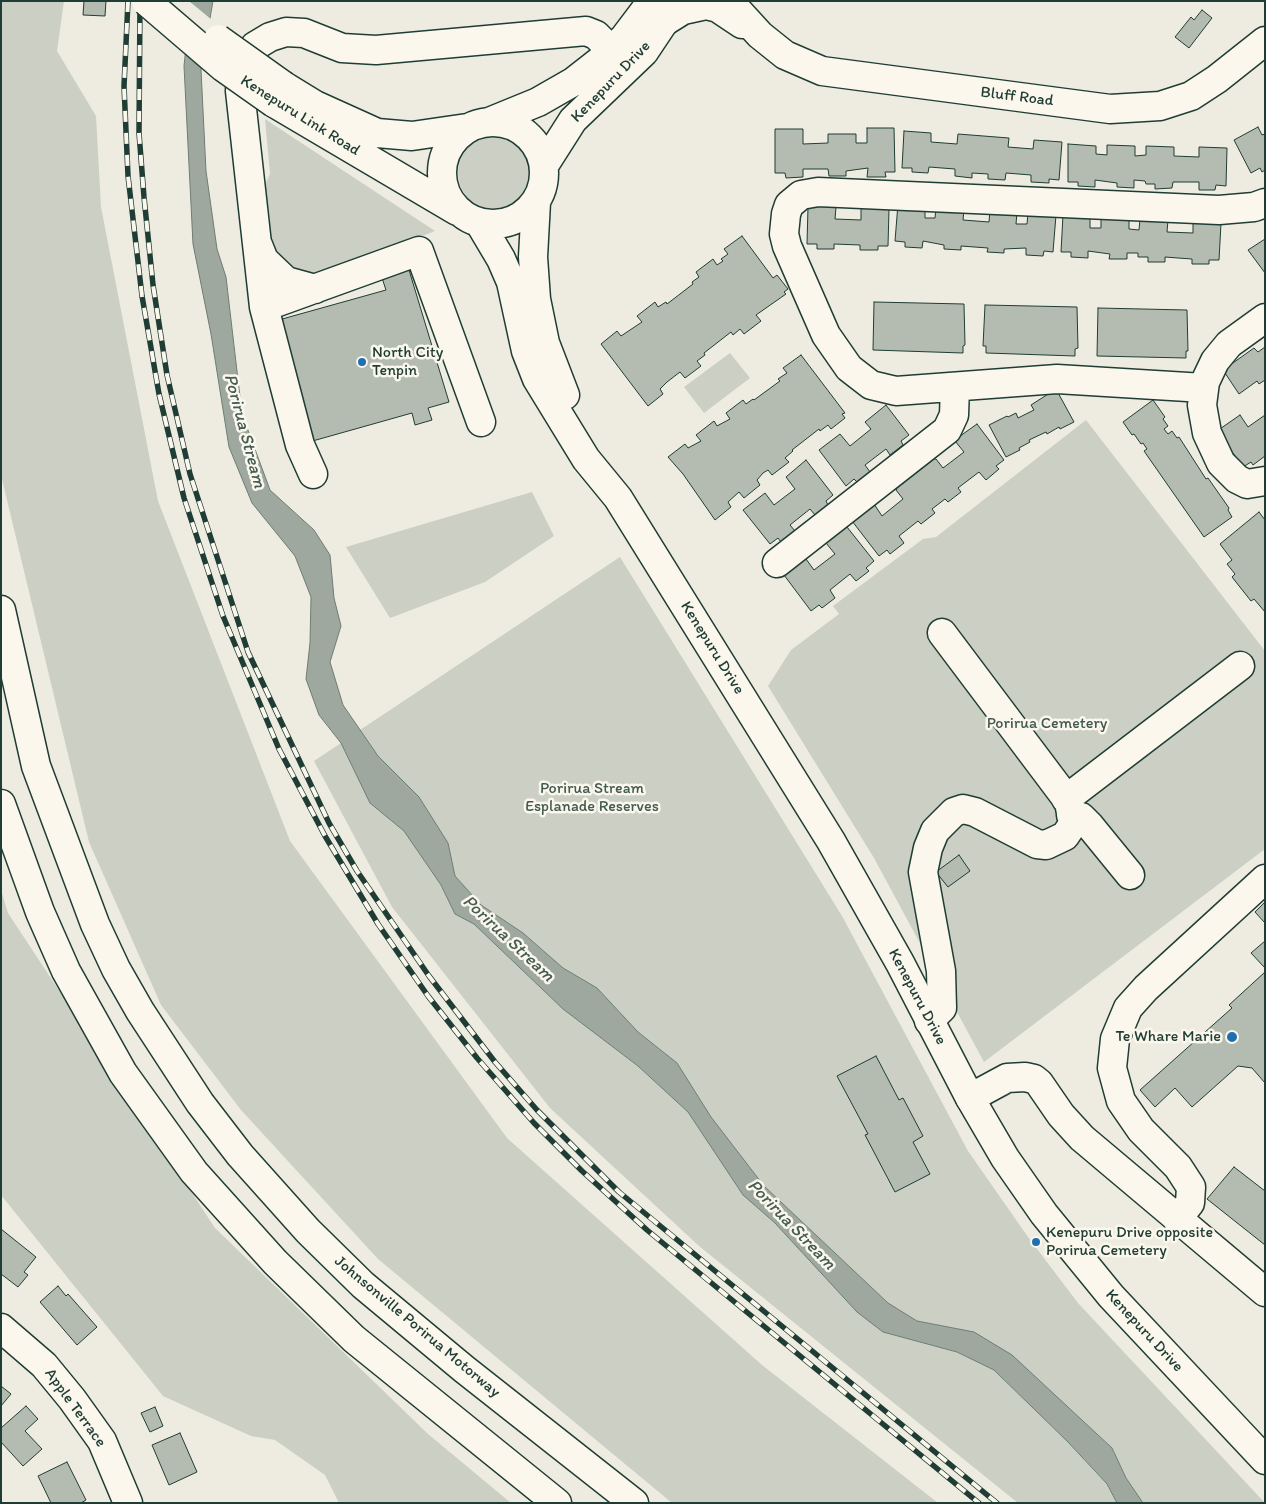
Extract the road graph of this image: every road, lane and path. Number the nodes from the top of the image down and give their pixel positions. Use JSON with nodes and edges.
{"nodes":[{"id":1,"x":146,"y":1,"type":"edge"},
{"id":2,"x":170,"y":1,"type":"edge"},
{"id":3,"x":729,"y":1,"type":"edge"},
{"id":4,"x":665,"y":6,"type":"edge"},
{"id":5,"x":760,"y":35,"type":"junction"},
{"id":6,"x":1265,"y":42,"type":"edge"},
{"id":7,"x":618,"y":44,"type":"junction"},
{"id":8,"x":279,"y":94,"type":"junction"},
{"id":9,"x":478,"y":125,"type":"junction"},
{"id":10,"x":544,"y":164,"type":"junction"},
{"id":11,"x":536,"y":202,"type":"junction"},
{"id":12,"x":1265,"y":203,"type":"edge"},
{"id":13,"x":472,"y":219,"type":"junction"},
{"id":14,"x":256,"y":242,"type":"junction"},
{"id":15,"x":316,"y":289,"type":"junction"},
{"id":16,"x":264,"y":308,"type":"junction"},
{"id":17,"x":1265,"y":318,"type":"edge"},
{"id":18,"x":954,"y":387,"type":"junction"},
{"id":19,"x":1204,"y":388,"type":"junction"},
{"id":20,"x":481,"y":422,"type":"dead end"},
{"id":21,"x":313,"y":474,"type":"dead end"},
{"id":22,"x":1265,"y":481,"type":"edge"},
{"id":23,"x":618,"y":498,"type":"junction"},
{"id":24,"x":777,"y":563,"type":"dead end"},
{"id":25,"x":1,"y":610,"type":"edge"},
{"id":26,"x":942,"y":633,"type":"dead end"},
{"id":27,"x":1240,"y":666,"type":"dead end"},
{"id":28,"x":1,"y":804,"type":"edge"},
{"id":29,"x":1069,"y":807,"type":"junction"},
{"id":30,"x":1130,"y":875,"type":"dead end"},
{"id":31,"x":1265,"y":879,"type":"edge"},
{"id":32,"x":929,"y":1021,"type":"junction"},
{"id":33,"x":970,"y":1098,"type":"junction"},
{"id":34,"x":1177,"y":1219,"type":"junction"},
{"id":35,"x":1265,"y":1292,"type":"edge"},
{"id":36,"x":1,"y":1328,"type":"edge"},
{"id":37,"x":1265,"y":1460,"type":"edge"},
{"id":38,"x":128,"y":1503,"type":"edge"},
{"id":39,"x":557,"y":1503,"type":"edge"},
{"id":40,"x":634,"y":1503,"type":"edge"}],
"edges":[{"from":1,"to":8,"type":"main road","name":"Kenepuru Link Road","bridge":true},
{"from":2,"to":8,"type":"main road","name":"Kenepuru Link Road","bridge":true},
{"from":3,"to":5,"type":"main road","name":"Bluff Road"},
{"from":4,"to":5,"type":"main road","name":"Bluff Road"},
{"from":4,"to":7,"type":"main road","name":"Kenepuru Drive"},
{"from":4,"to":10,"type":"main road","name":"Kenepuru Drive"},
{"from":5,"to":6,"type":"main road","name":"Bluff Road"},
{"from":7,"to":9,"type":"main road","name":"Kenepuru Drive"},
{"from":7,"to":14,"type":"main road"},
{"from":8,"to":9,"type":"main road","name":"Kenepuru Link Road"},
{"from":8,"to":13,"type":"main road","name":"Kenepuru Link Road"},
{"from":9,"to":10,"type":"main road"},
{"from":9,"to":13,"type":"main road"},
{"from":10,"to":11,"type":"main road"},
{"from":11,"to":13,"type":"main road"},
{"from":11,"to":23,"type":"main road","name":"Kenepuru Drive"},
{"from":12,"to":18,"type":"main road"},
{"from":13,"to":23,"type":"main road","name":"Kenepuru Drive"},
{"from":14,"to":15,"type":"main road"},
{"from":14,"to":16,"type":"main road"},
{"from":15,"to":16,"type":"main road"},
{"from":15,"to":20,"type":"main road"},
{"from":16,"to":21,"type":"main road"},
{"from":17,"to":19,"type":"main road"},
{"from":18,"to":19,"type":"main road"},
{"from":18,"to":24,"type":"main road"},
{"from":19,"to":22,"type":"main road"},
{"from":23,"to":32,"type":"main road","name":"Kenepuru Drive"},
{"from":25,"to":40,"type":"main road","name":"Johnsonville Porirua Motorway"},
{"from":26,"to":29,"type":"main road"},
{"from":27,"to":29,"type":"main road"},
{"from":28,"to":39,"type":"main road"},
{"from":29,"to":30,"type":"main road"},
{"from":29,"to":32,"type":"main road"},
{"from":31,"to":34,"type":"main road"},
{"from":32,"to":33,"type":"main road","name":"Kenepuru Drive"},
{"from":33,"to":34,"type":"main road"},
{"from":33,"to":37,"type":"main road","name":"Kenepuru Drive"},
{"from":34,"to":35,"type":"main road"},
{"from":36,"to":38,"type":"main road","name":"Apple Terrace"}]}
